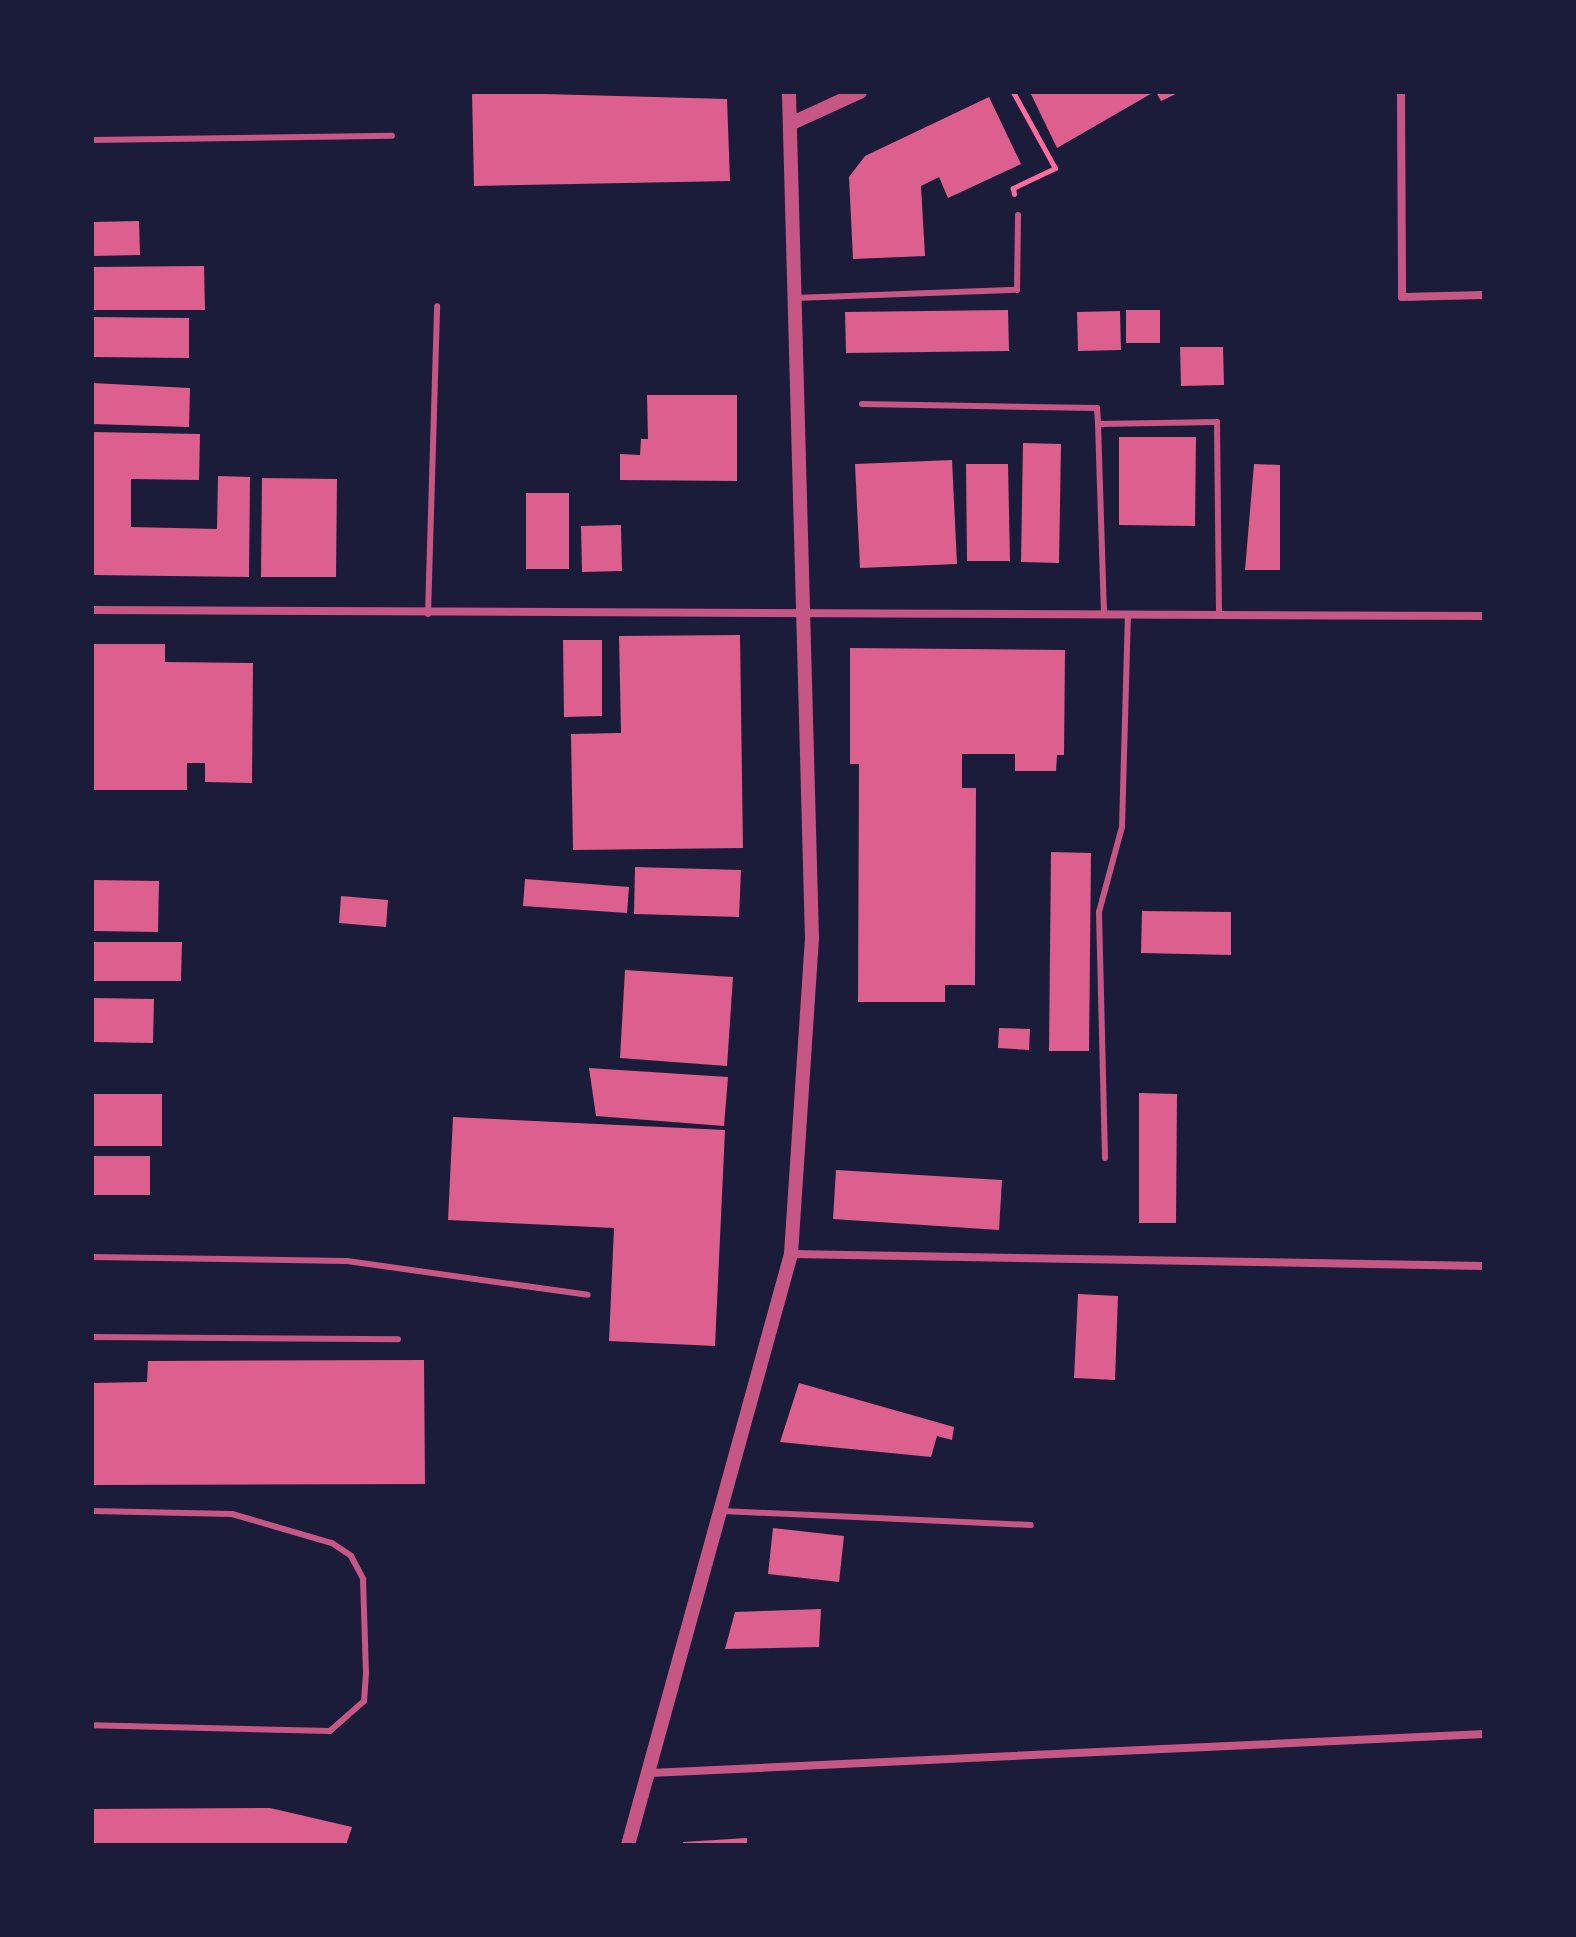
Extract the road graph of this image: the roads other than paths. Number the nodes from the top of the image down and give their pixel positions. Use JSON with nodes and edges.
{"nodes":[{"id":1,"x":789,"y":92,"type":"edge"},
{"id":2,"x":860,"y":92,"type":"edge"},
{"id":3,"x":1401,"y":92,"type":"edge"},
{"id":4,"x":790,"y":124,"type":"junction"},
{"id":5,"x":392,"y":136,"type":"dead end"},
{"id":6,"x":92,"y":140,"type":"edge"},
{"id":7,"x":1018,"y":215,"type":"road end"},
{"id":8,"x":1484,"y":295,"type":"edge"},
{"id":9,"x":795,"y":298,"type":"junction"},
{"id":10,"x":437,"y":306,"type":"dead end"},
{"id":11,"x":862,"y":404,"type":"dead end"},
{"id":12,"x":1098,"y":424,"type":"junction"},
{"id":13,"x":92,"y":610,"type":"edge"},
{"id":14,"x":803,"y":611,"type":"junction"},
{"id":15,"x":428,"y":614,"type":"junction"},
{"id":16,"x":1104,"y":614,"type":"junction"},
{"id":17,"x":1128,"y":614,"type":"junction"},
{"id":18,"x":1219,"y":614,"type":"junction"},
{"id":19,"x":1484,"y":616,"type":"edge"},
{"id":20,"x":1105,"y":1158,"type":"dead end"},
{"id":21,"x":791,"y":1254,"type":"junction"},
{"id":22,"x":92,"y":1257,"type":"edge"},
{"id":23,"x":1484,"y":1266,"type":"edge"},
{"id":24,"x":588,"y":1295,"type":"dead end"},
{"id":25,"x":92,"y":1337,"type":"edge"},
{"id":26,"x":398,"y":1339,"type":"dead end"},
{"id":27,"x":92,"y":1511,"type":"edge"},
{"id":28,"x":721,"y":1511,"type":"junction"},
{"id":29,"x":1031,"y":1525,"type":"dead end"},
{"id":30,"x":92,"y":1725,"type":"edge"},
{"id":31,"x":1484,"y":1734,"type":"edge"},
{"id":32,"x":650,"y":1773,"type":"junction"},
{"id":33,"x":628,"y":1845,"type":"edge"}],
"edges":[{"from":1,"to":4,"type":"street"},
{"from":2,"to":4,"type":"street"},
{"from":3,"to":8,"type":"street"},
{"from":4,"to":9,"type":"street"},
{"from":5,"to":6,"type":"lane"},
{"from":7,"to":9,"type":"lane"},
{"from":9,"to":14,"type":"street"},
{"from":10,"to":15,"type":"lane"},
{"from":11,"to":12,"type":"lane"},
{"from":12,"to":16,"type":"lane"},
{"from":12,"to":18,"type":"lane"},
{"from":13,"to":15,"type":"street"},
{"from":14,"to":15,"type":"street"},
{"from":14,"to":16,"type":"street"},
{"from":14,"to":21,"type":"street"},
{"from":16,"to":17,"type":"street"},
{"from":17,"to":18,"type":"street"},
{"from":17,"to":20,"type":"lane"},
{"from":18,"to":19,"type":"street"},
{"from":21,"to":23,"type":"street"},
{"from":21,"to":28,"type":"street"},
{"from":22,"to":24,"type":"lane"},
{"from":25,"to":26,"type":"lane"},
{"from":27,"to":30,"type":"lane"},
{"from":28,"to":29,"type":"lane"},
{"from":28,"to":32,"type":"street"},
{"from":31,"to":32,"type":"street"},
{"from":32,"to":33,"type":"street"}]}
